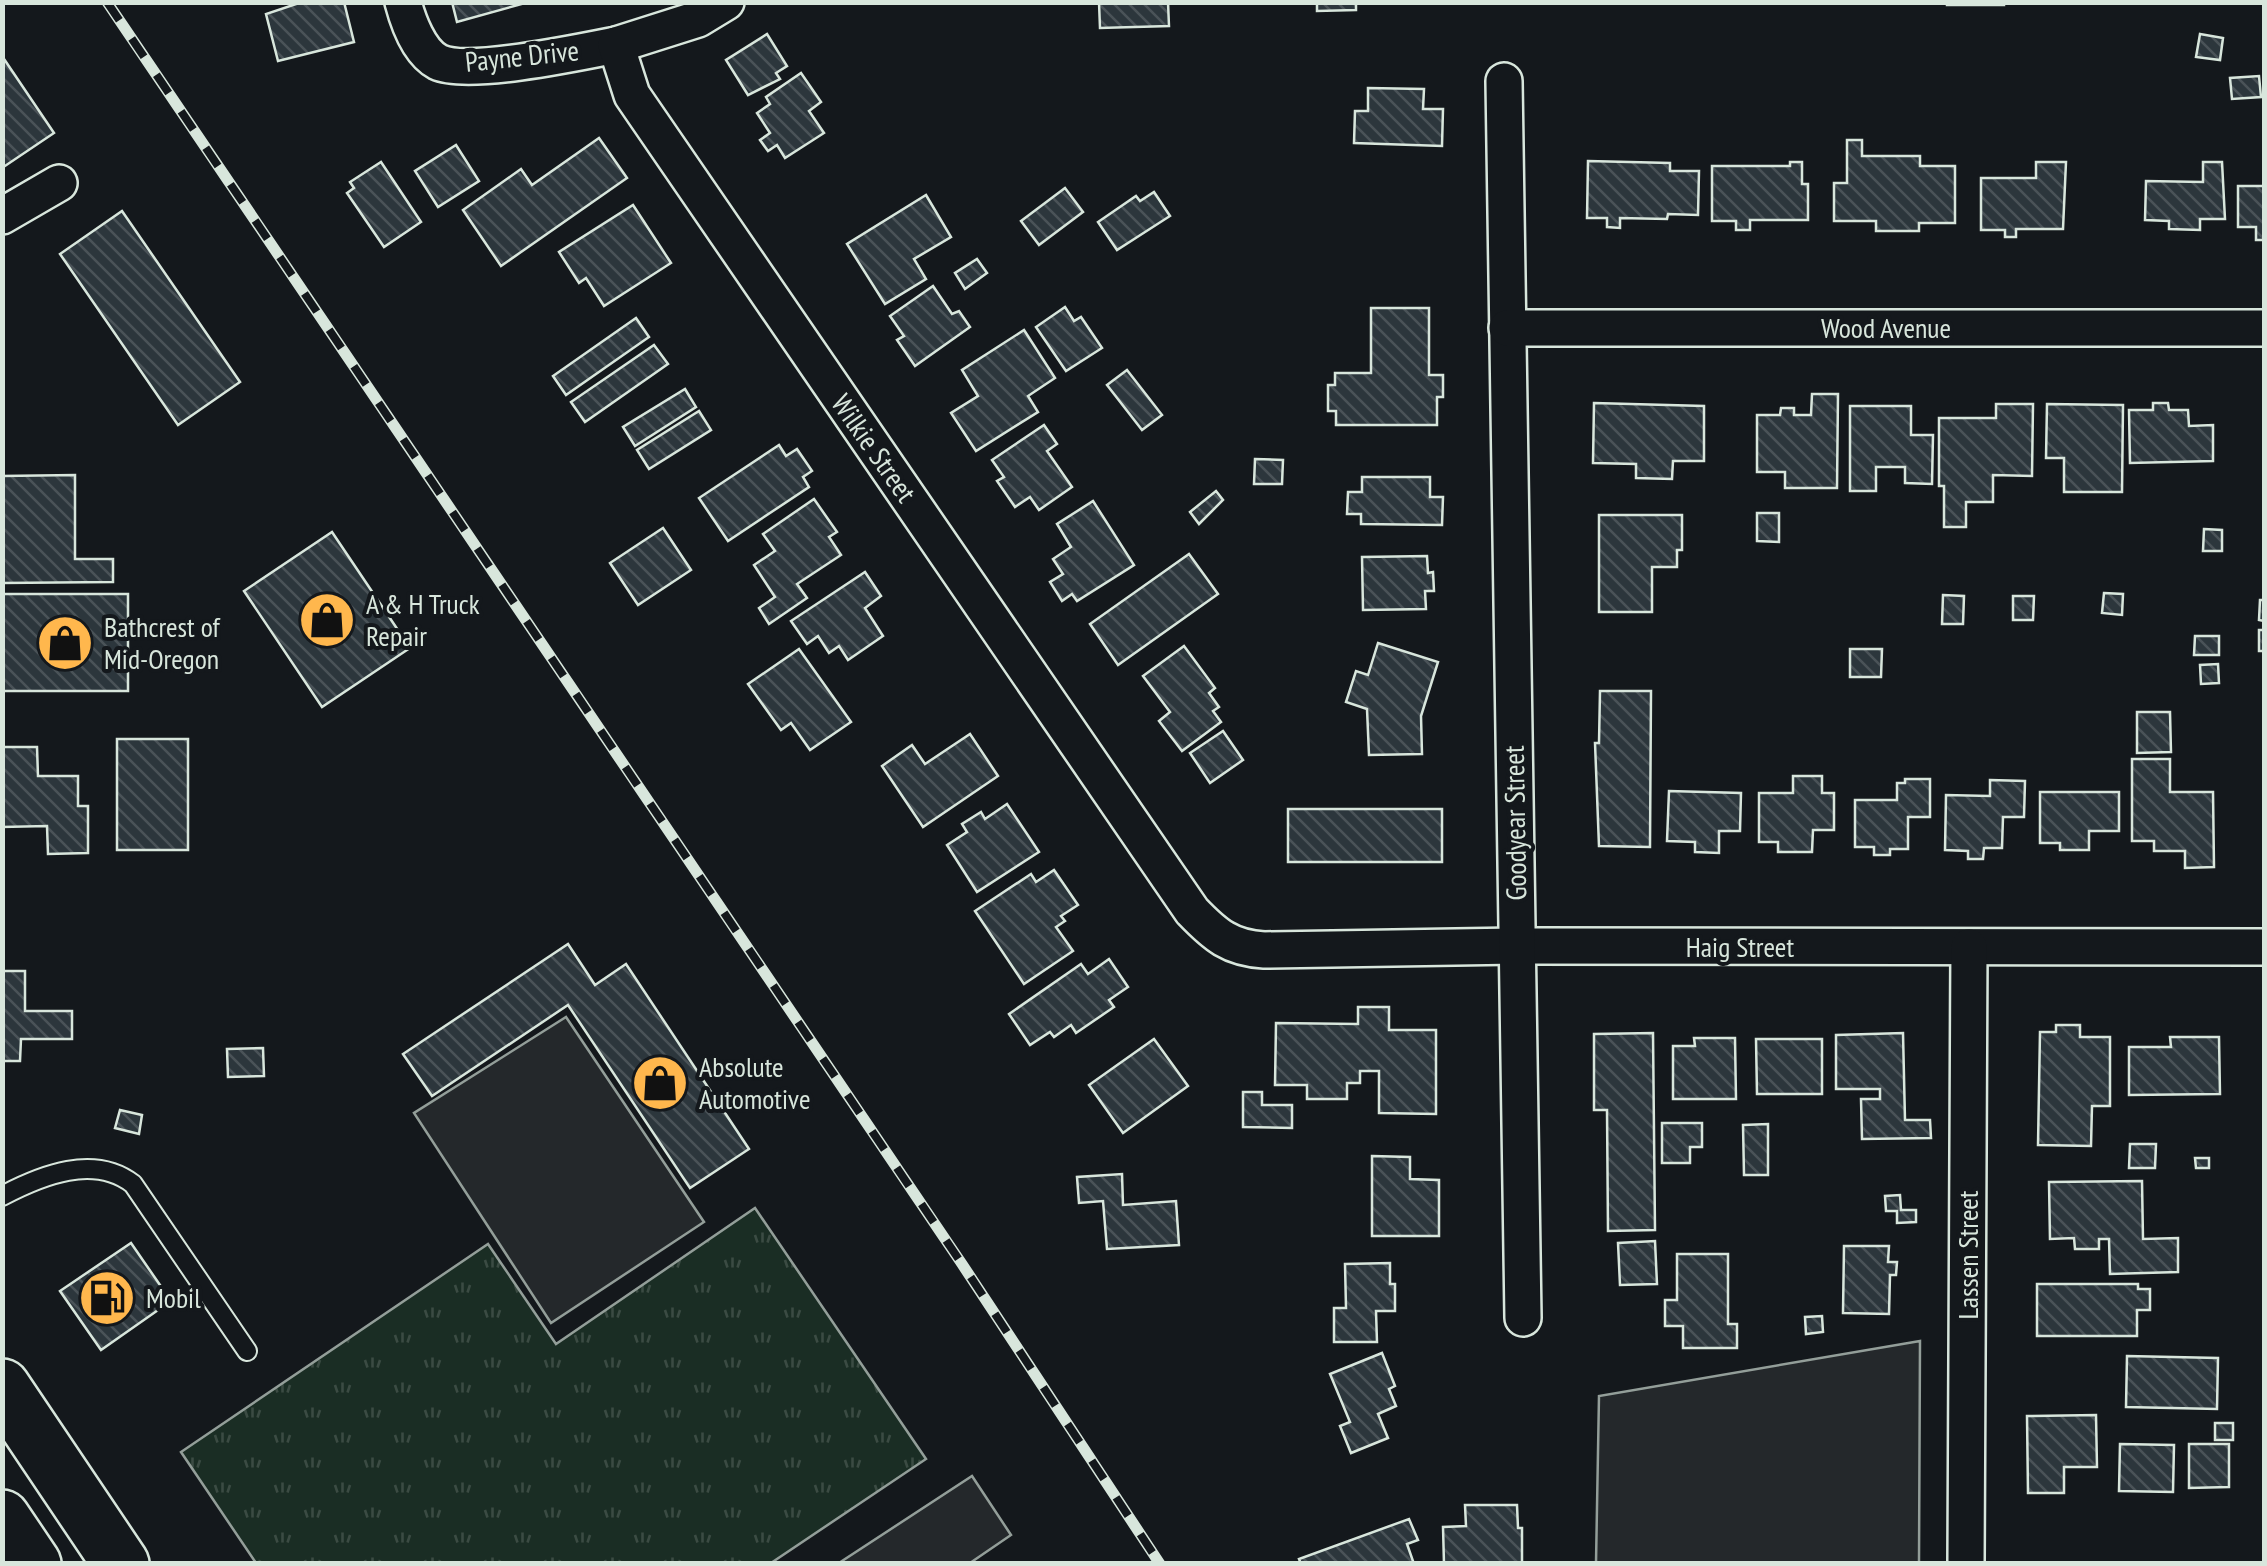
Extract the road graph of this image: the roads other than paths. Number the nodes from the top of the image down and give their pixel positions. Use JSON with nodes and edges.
{"nodes":[{"id":1,"x":403,"y":2,"type":"edge"},
{"id":2,"x":726,"y":2,"type":"edge"},
{"id":3,"x":616,"y":45,"type":"junction"},
{"id":4,"x":1504,"y":81,"type":"dead end"},
{"id":5,"x":59,"y":183,"type":"dead end"},
{"id":6,"x":2,"y":216,"type":"edge"},
{"id":7,"x":1507,"y":328,"type":"junction"},
{"id":8,"x":2264,"y":328,"type":"edge"},
{"id":9,"x":1218,"y":938,"type":"joint"},
{"id":10,"x":1517,"y":946,"type":"junction"},
{"id":11,"x":1970,"y":947,"type":"junction"},
{"id":12,"x":2264,"y":947,"type":"edge"},
{"id":13,"x":2,"y":1196,"type":"edge"},
{"id":14,"x":1523,"y":1318,"type":"dead end"},
{"id":15,"x":246,"y":1351,"type":"dead end"},
{"id":16,"x":2,"y":1387,"type":"edge"},
{"id":17,"x":2,"y":1518,"type":"edge"},
{"id":18,"x":33,"y":1564,"type":"edge"},
{"id":19,"x":120,"y":1564,"type":"edge"},
{"id":20,"x":1966,"y":1564,"type":"edge"}],
"edges":[{"from":1,"to":3,"type":"street","name":"Payne Drive"},
{"from":2,"to":3,"type":"street"},
{"from":3,"to":9,"type":"street","name":"Wilkie Street"},
{"from":4,"to":7,"type":"street","name":"Goodyear Street"},
{"from":5,"to":6,"type":"street"},
{"from":7,"to":8,"type":"street","name":"Wood Avenue"},
{"from":7,"to":10,"type":"street","name":"Goodyear Street"},
{"from":9,"to":10,"type":"street","name":"Haig Street"},
{"from":10,"to":11,"type":"street","name":"Haig Street"},
{"from":10,"to":14,"type":"street","name":"Goodyear Street"},
{"from":11,"to":12,"type":"street","name":"Haig Street"},
{"from":11,"to":20,"type":"street","name":"Lassen Street"},
{"from":13,"to":15,"type":"lane"},
{"from":16,"to":19,"type":"main road"},
{"from":17,"to":18,"type":"main road"}]}
